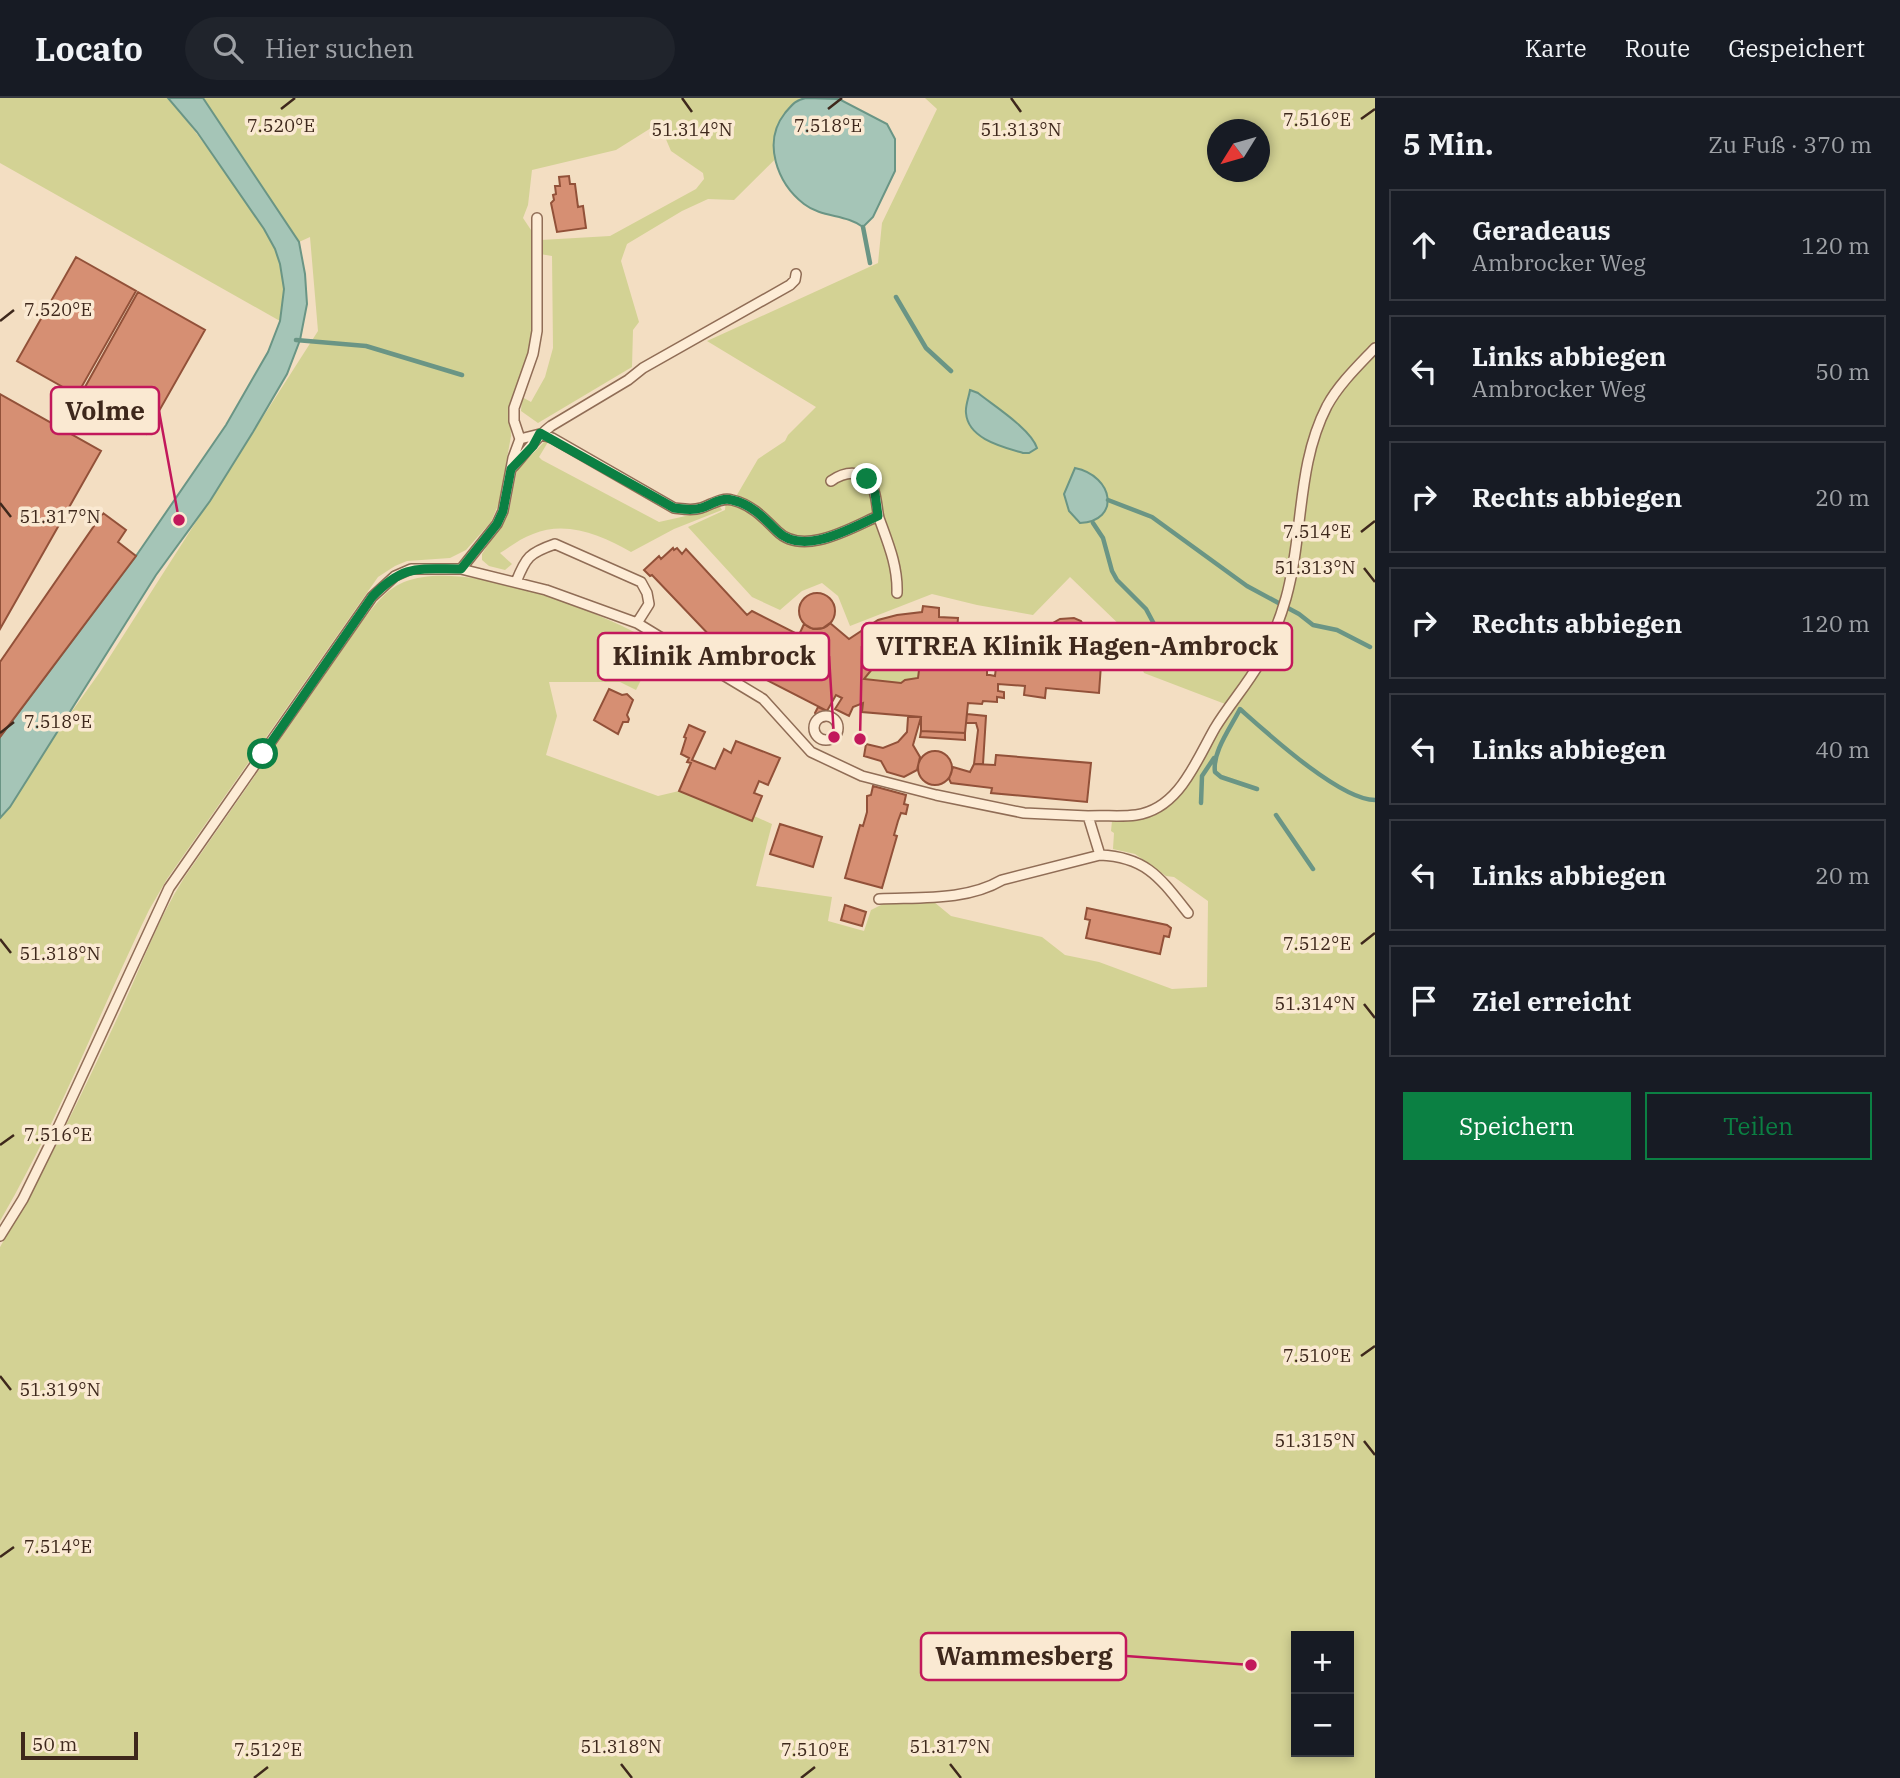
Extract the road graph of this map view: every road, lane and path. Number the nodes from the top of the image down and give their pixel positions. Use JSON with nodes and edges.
{"nodes":[{"id":1,"x":537,"y":218,"type":"dead end"},
{"id":2,"x":796,"y":274,"type":"dead end"},
{"id":3,"x":1375,"y":348,"type":"edge"},
{"id":4,"x":540,"y":433,"type":"junction"},
{"id":5,"x":520,"y":439,"type":"junction"},
{"id":6,"x":511,"y":469,"type":"junction"},
{"id":7,"x":831,"y":481,"type":"dead end"},
{"id":8,"x":878,"y":516,"type":"junction"},
{"id":9,"x":461,"y":569,"type":"junction"},
{"id":10,"x":516,"y":582,"type":"junction"},
{"id":11,"x":897,"y":593,"type":"dead end"},
{"id":12,"x":637,"y":623,"type":"junction"},
{"id":13,"x":816,"y":733,"type":"dead end"},
{"id":14,"x":801,"y":742,"type":"junction"},
{"id":15,"x":1088,"y":816,"type":"junction"},
{"id":16,"x":1100,"y":855,"type":"junction"},
{"id":17,"x":880,"y":899,"type":"dead end"},
{"id":18,"x":1188,"y":913,"type":"dead end"},
{"id":19,"x":0,"y":1236,"type":"edge"}],
"edges":[{"from":1,"to":5,"type":"lane"},
{"from":2,"to":4,"type":"lane"},
{"from":3,"to":15,"type":"lane"},
{"from":4,"to":5,"type":"lane"},
{"from":4,"to":6,"type":"lane"},
{"from":4,"to":8,"type":"lane"},
{"from":5,"to":6,"type":"lane"},
{"from":6,"to":9,"type":"lane"},
{"from":7,"to":8,"type":"lane"},
{"from":8,"to":11,"type":"lane"},
{"from":9,"to":10,"type":"lane"},
{"from":9,"to":19,"type":"lane"},
{"from":10,"to":12,"type":"lane"},
{"from":10,"to":12,"type":"lane"},
{"from":12,"to":14,"type":"lane"},
{"from":13,"to":14,"type":"lane"},
{"from":14,"to":15,"type":"lane"},
{"from":15,"to":16,"type":"lane"},
{"from":16,"to":17,"type":"lane"},
{"from":16,"to":18,"type":"lane"}]}
